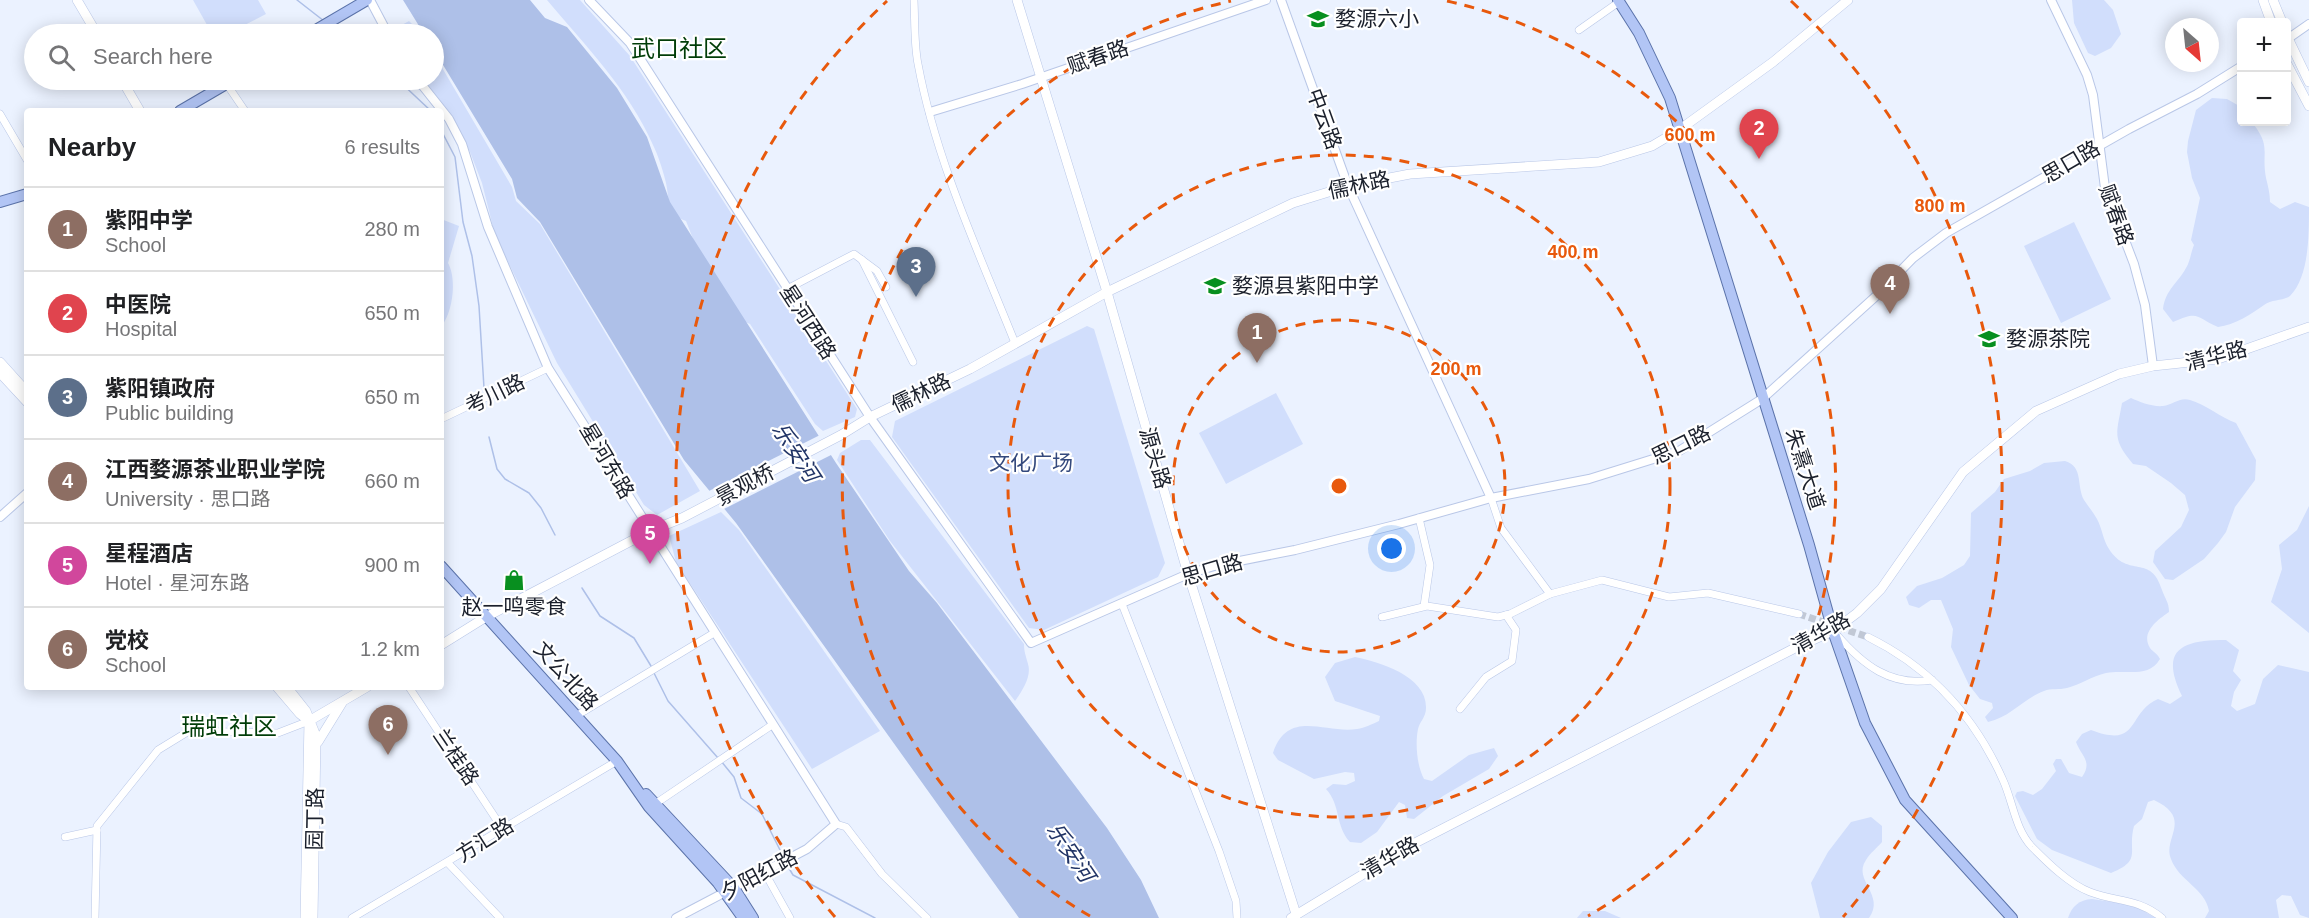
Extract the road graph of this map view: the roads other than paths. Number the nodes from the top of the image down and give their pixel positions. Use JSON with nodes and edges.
{"nodes":[{"id":1,"x":77,"y":0,"type":"edge"},
{"id":2,"x":368,"y":0,"type":"edge"},
{"id":3,"x":589,"y":0,"type":"edge"},
{"id":4,"x":914,"y":0,"type":"edge"},
{"id":5,"x":1017,"y":0,"type":"edge"},
{"id":6,"x":1266,"y":0,"type":"edge"},
{"id":7,"x":1281,"y":0,"type":"edge"},
{"id":8,"x":1848,"y":0,"type":"edge"},
{"id":9,"x":2051,"y":0,"type":"edge"},
{"id":10,"x":2263,"y":0,"type":"edge"},
{"id":11,"x":2273,"y":0,"type":"edge"},
{"id":12,"x":1619,"y":1,"type":"edge"},
{"id":13,"x":2270,"y":18,"type":"edge"},
{"id":14,"x":2280,"y":18,"type":"edge"},
{"id":15,"x":91,"y":24,"type":"edge"},
{"id":16,"x":326,"y":24,"type":"edge"},
{"id":17,"x":382,"y":24,"type":"edge"},
{"id":18,"x":2309,"y":24,"type":"edge"},
{"id":19,"x":1579,"y":30,"type":"dead end"},
{"id":20,"x":2291,"y":35,"type":"edge"},
{"id":21,"x":2291,"y":45,"type":"edge"},
{"id":22,"x":2237,"y":69,"type":"edge"},
{"id":23,"x":2291,"y":72,"type":"edge"},
{"id":24,"x":1040,"y":78,"type":"junction"},
{"id":25,"x":2309,"y":82,"type":"edge"},
{"id":26,"x":128,"y":90,"type":"edge"},
{"id":27,"x":215,"y":90,"type":"edge"},
{"id":28,"x":234,"y":90,"type":"edge"},
{"id":29,"x":426,"y":90,"type":"edge"},
{"id":30,"x":2309,"y":106,"type":"edge"},
{"id":31,"x":138,"y":108,"type":"edge"},
{"id":32,"x":185,"y":108,"type":"edge"},
{"id":33,"x":243,"y":108,"type":"edge"},
{"id":34,"x":440,"y":108,"type":"edge"},
{"id":35,"x":930,"y":112,"type":"junction"},
{"id":36,"x":444,"y":113,"type":"edge"},
{"id":37,"x":0,"y":114,"type":"edge"},
{"id":38,"x":1679,"y":130,"type":"junction"},
{"id":39,"x":2100,"y":145,"type":"junction"},
{"id":40,"x":24,"y":155,"type":"edge"},
{"id":41,"x":1348,"y":186,"type":"junction"},
{"id":42,"x":24,"y":195,"type":"edge"},
{"id":43,"x":0,"y":202,"type":"edge"},
{"id":44,"x":861,"y":258,"type":"junction"},
{"id":45,"x":886,"y":288,"type":"dead end"},
{"id":46,"x":786,"y":290,"type":"junction"},
{"id":47,"x":1107,"y":292,"type":"junction"},
{"id":48,"x":2309,"y":327,"type":"edge"},
{"id":49,"x":1015,"y":343,"type":"junction"},
{"id":50,"x":0,"y":362,"type":"edge"},
{"id":51,"x":913,"y":362,"type":"dead end"},
{"id":52,"x":2153,"y":366,"type":"junction"},
{"id":53,"x":549,"y":368,"type":"junction"},
{"id":54,"x":0,"y":373,"type":"edge"},
{"id":55,"x":24,"y":389,"type":"edge"},
{"id":56,"x":24,"y":399,"type":"edge"},
{"id":57,"x":1762,"y":399,"type":"junction"},
{"id":58,"x":870,"y":417,"type":"junction"},
{"id":59,"x":444,"y":418,"type":"edge"},
{"id":60,"x":24,"y":496,"type":"edge"},
{"id":61,"x":1491,"y":498,"type":"junction"},
{"id":62,"x":0,"y":517,"type":"edge"},
{"id":63,"x":1419,"y":518,"type":"junction"},
{"id":64,"x":650,"y":531,"type":"junction"},
{"id":65,"x":444,"y":569,"type":"edge"},
{"id":66,"x":1188,"y":574,"type":"junction"},
{"id":67,"x":1550,"y":594,"type":"junction"},
{"id":68,"x":1122,"y":604,"type":"junction"},
{"id":69,"x":1424,"y":606,"type":"junction"},
{"id":70,"x":1798,"y":614,"type":"tunnel mouth"},
{"id":71,"x":1506,"y":615,"type":"junction"},
{"id":72,"x":486,"y":617,"type":"junction"},
{"id":73,"x":1382,"y":617,"type":"dead end"},
{"id":74,"x":1833,"y":631,"type":"junction"},
{"id":75,"x":714,"y":633,"type":"junction"},
{"id":76,"x":1868,"y":637,"type":"tunnel mouth"},
{"id":77,"x":444,"y":643,"type":"edge"},
{"id":78,"x":1031,"y":643,"type":"joint"},
{"id":79,"x":1932,"y":680,"type":"junction"},
{"id":80,"x":280,"y":690,"type":"edge"},
{"id":81,"x":289,"y":690,"type":"edge"},
{"id":82,"x":362,"y":690,"type":"edge"},
{"id":83,"x":411,"y":690,"type":"edge"},
{"id":84,"x":344,"y":700,"type":"junction"},
{"id":85,"x":1460,"y":709,"type":"dead end"},
{"id":86,"x":576,"y":716,"type":"junction"},
{"id":87,"x":309,"y":721,"type":"junction"},
{"id":88,"x":772,"y":725,"type":"junction"},
{"id":89,"x":316,"y":747,"type":"junction"},
{"id":90,"x":617,"y":761,"type":"junction"},
{"id":91,"x":653,"y":805,"type":"junction"},
{"id":92,"x":836,"y":824,"type":"junction"},
{"id":93,"x":502,"y":828,"type":"junction"},
{"id":94,"x":97,"y":830,"type":"junction"},
{"id":95,"x":65,"y":837,"type":"dead end"},
{"id":96,"x":448,"y":863,"type":"junction"},
{"id":97,"x":765,"y":873,"type":"junction"},
{"id":98,"x":730,"y":890,"type":"junction"},
{"id":99,"x":1294,"y":916,"type":"edge"},
{"id":100,"x":96,"y":918,"type":"edge"},
{"id":101,"x":305,"y":918,"type":"edge"},
{"id":102,"x":313,"y":918,"type":"edge"},
{"id":103,"x":352,"y":918,"type":"edge"},
{"id":104,"x":500,"y":918,"type":"edge"},
{"id":105,"x":676,"y":918,"type":"edge"},
{"id":106,"x":743,"y":918,"type":"edge"},
{"id":107,"x":753,"y":918,"type":"edge"},
{"id":108,"x":790,"y":918,"type":"edge"},
{"id":109,"x":927,"y":918,"type":"edge"},
{"id":110,"x":1237,"y":918,"type":"edge"},
{"id":111,"x":2012,"y":918,"type":"edge"},
{"id":112,"x":2162,"y":918,"type":"edge"}],
"edges":[{"from":1,"to":15,"type":"main road"},
{"from":2,"to":16,"type":"main road"},
{"from":2,"to":17,"type":"street"},
{"from":3,"to":46,"type":"street","name":"星河西路"},
{"from":4,"to":35,"type":"street"},
{"from":5,"to":24,"type":"main road","name":"源头路"},
{"from":6,"to":24,"type":"street","name":"赋春路"},
{"from":7,"to":41,"type":"street","name":"中云路"},
{"from":8,"to":38,"type":"main road","name":"儒林路"},
{"from":9,"to":39,"type":"street","name":"赋春路"},
{"from":10,"to":13,"type":"main road"},
{"from":11,"to":14,"type":"main road"},
{"from":12,"to":19,"type":"street"},
{"from":12,"to":38,"type":"main road","name":"朱熹大道"},
{"from":18,"to":20,"type":"street"},
{"from":21,"to":25,"type":"main road"},
{"from":22,"to":39,"type":"street","name":"思口路"},
{"from":23,"to":30,"type":"main road"},
{"from":24,"to":35,"type":"street","name":"赋春路"},
{"from":24,"to":47,"type":"main road","name":"源头路"},
{"from":26,"to":31,"type":"main road"},
{"from":27,"to":32,"type":"main road"},
{"from":28,"to":33,"type":"street"},
{"from":29,"to":34,"type":"street","name":"星河东路"},
{"from":35,"to":49,"type":"street"},
{"from":36,"to":53,"type":"street","name":"星河东路"},
{"from":37,"to":40,"type":"street"},
{"from":38,"to":41,"type":"main road","name":"儒林路"},
{"from":38,"to":57,"type":"main road","name":"朱熹大道"},
{"from":39,"to":52,"type":"street","name":"赋春路"},
{"from":39,"to":57,"type":"street","name":"思口路"},
{"from":41,"to":47,"type":"main road","name":"儒林路"},
{"from":41,"to":61,"type":"street","name":"中云路"},
{"from":42,"to":43,"type":"main road"},
{"from":44,"to":45,"type":"street"},
{"from":44,"to":46,"type":"street"},
{"from":44,"to":51,"type":"street"},
{"from":46,"to":58,"type":"street","name":"星河西路"},
{"from":47,"to":49,"type":"main road","name":"儒林路"},
{"from":47,"to":66,"type":"main road","name":"源头路"},
{"from":48,"to":52,"type":"main road","name":"清华路"},
{"from":49,"to":58,"type":"main road","name":"儒林路"},
{"from":50,"to":55,"type":"main road"},
{"from":52,"to":74,"type":"main road","name":"清华路"},
{"from":53,"to":59,"type":"street","name":"考川路"},
{"from":53,"to":64,"type":"street","name":"星河东路"},
{"from":54,"to":56,"type":"main road"},
{"from":57,"to":61,"type":"street","name":"思口路"},
{"from":57,"to":74,"type":"main road","name":"朱熹大道"},
{"from":58,"to":64,"type":"main road","name":"景观桥"},
{"from":58,"to":78,"type":"street","name":"星河西路"},
{"from":60,"to":62,"type":"street"},
{"from":61,"to":63,"type":"street","name":"思口路"},
{"from":61,"to":67,"type":"street"},
{"from":63,"to":66,"type":"street","name":"思口路"},
{"from":63,"to":69,"type":"street"},
{"from":64,"to":72,"type":"main road","name":"景观桥"},
{"from":64,"to":75,"type":"street","name":"星河东路"},
{"from":65,"to":72,"type":"main road","name":"文公北路"},
{"from":66,"to":68,"type":"street","name":"思口路"},
{"from":66,"to":99,"type":"main road","name":"源头路"},
{"from":67,"to":70,"type":"street"},
{"from":67,"to":71,"type":"street"},
{"from":68,"to":78,"type":"street","name":"思口路"},
{"from":68,"to":110,"type":"street"},
{"from":69,"to":71,"type":"street"},
{"from":69,"to":73,"type":"street"},
{"from":71,"to":85,"type":"street"},
{"from":72,"to":77,"type":"main road","name":"景观桥"},
{"from":72,"to":86,"type":"main road","name":"文公北路"},
{"from":74,"to":79,"type":"street"},
{"from":74,"to":99,"type":"main road","name":"清华路"},
{"from":74,"to":111,"type":"main road","name":"朱熹大道"},
{"from":75,"to":86,"type":"street"},
{"from":75,"to":88,"type":"street","name":"星河东路"},
{"from":76,"to":79,"type":"street"},
{"from":79,"to":112,"type":"street"},
{"from":80,"to":87,"type":"main road"},
{"from":81,"to":87,"type":"main road"},
{"from":82,"to":84,"type":"main road"},
{"from":83,"to":93,"type":"street","name":"兰桂路"},
{"from":84,"to":87,"type":"main road"},
{"from":84,"to":89,"type":"main road"},
{"from":86,"to":90,"type":"main road","name":"文公北路"},
{"from":87,"to":89,"type":"main road","name":"园丁路"},
{"from":87,"to":94,"type":"street"},
{"from":87,"to":101,"type":"main road"},
{"from":88,"to":91,"type":"street"},
{"from":88,"to":92,"type":"street","name":"星河东路"},
{"from":89,"to":102,"type":"main road","name":"园丁路"},
{"from":90,"to":91,"type":"main road","name":"文公北路"},
{"from":90,"to":93,"type":"street","name":"方汇路"},
{"from":91,"to":98,"type":"main road","name":"文公北路"},
{"from":92,"to":97,"type":"street","name":"夕阳红路"},
{"from":92,"to":109,"type":"street"},
{"from":93,"to":96,"type":"street","name":"方汇路"},
{"from":94,"to":95,"type":"street"},
{"from":94,"to":100,"type":"street"},
{"from":96,"to":103,"type":"street","name":"方汇路"},
{"from":96,"to":104,"type":"street"},
{"from":97,"to":98,"type":"street","name":"夕阳红路"},
{"from":97,"to":108,"type":"street"},
{"from":98,"to":105,"type":"street","name":"夕阳红路"},
{"from":98,"to":106,"type":"main road","name":"文公北路"},
{"from":98,"to":107,"type":"main road","name":"文公北路"}]}
